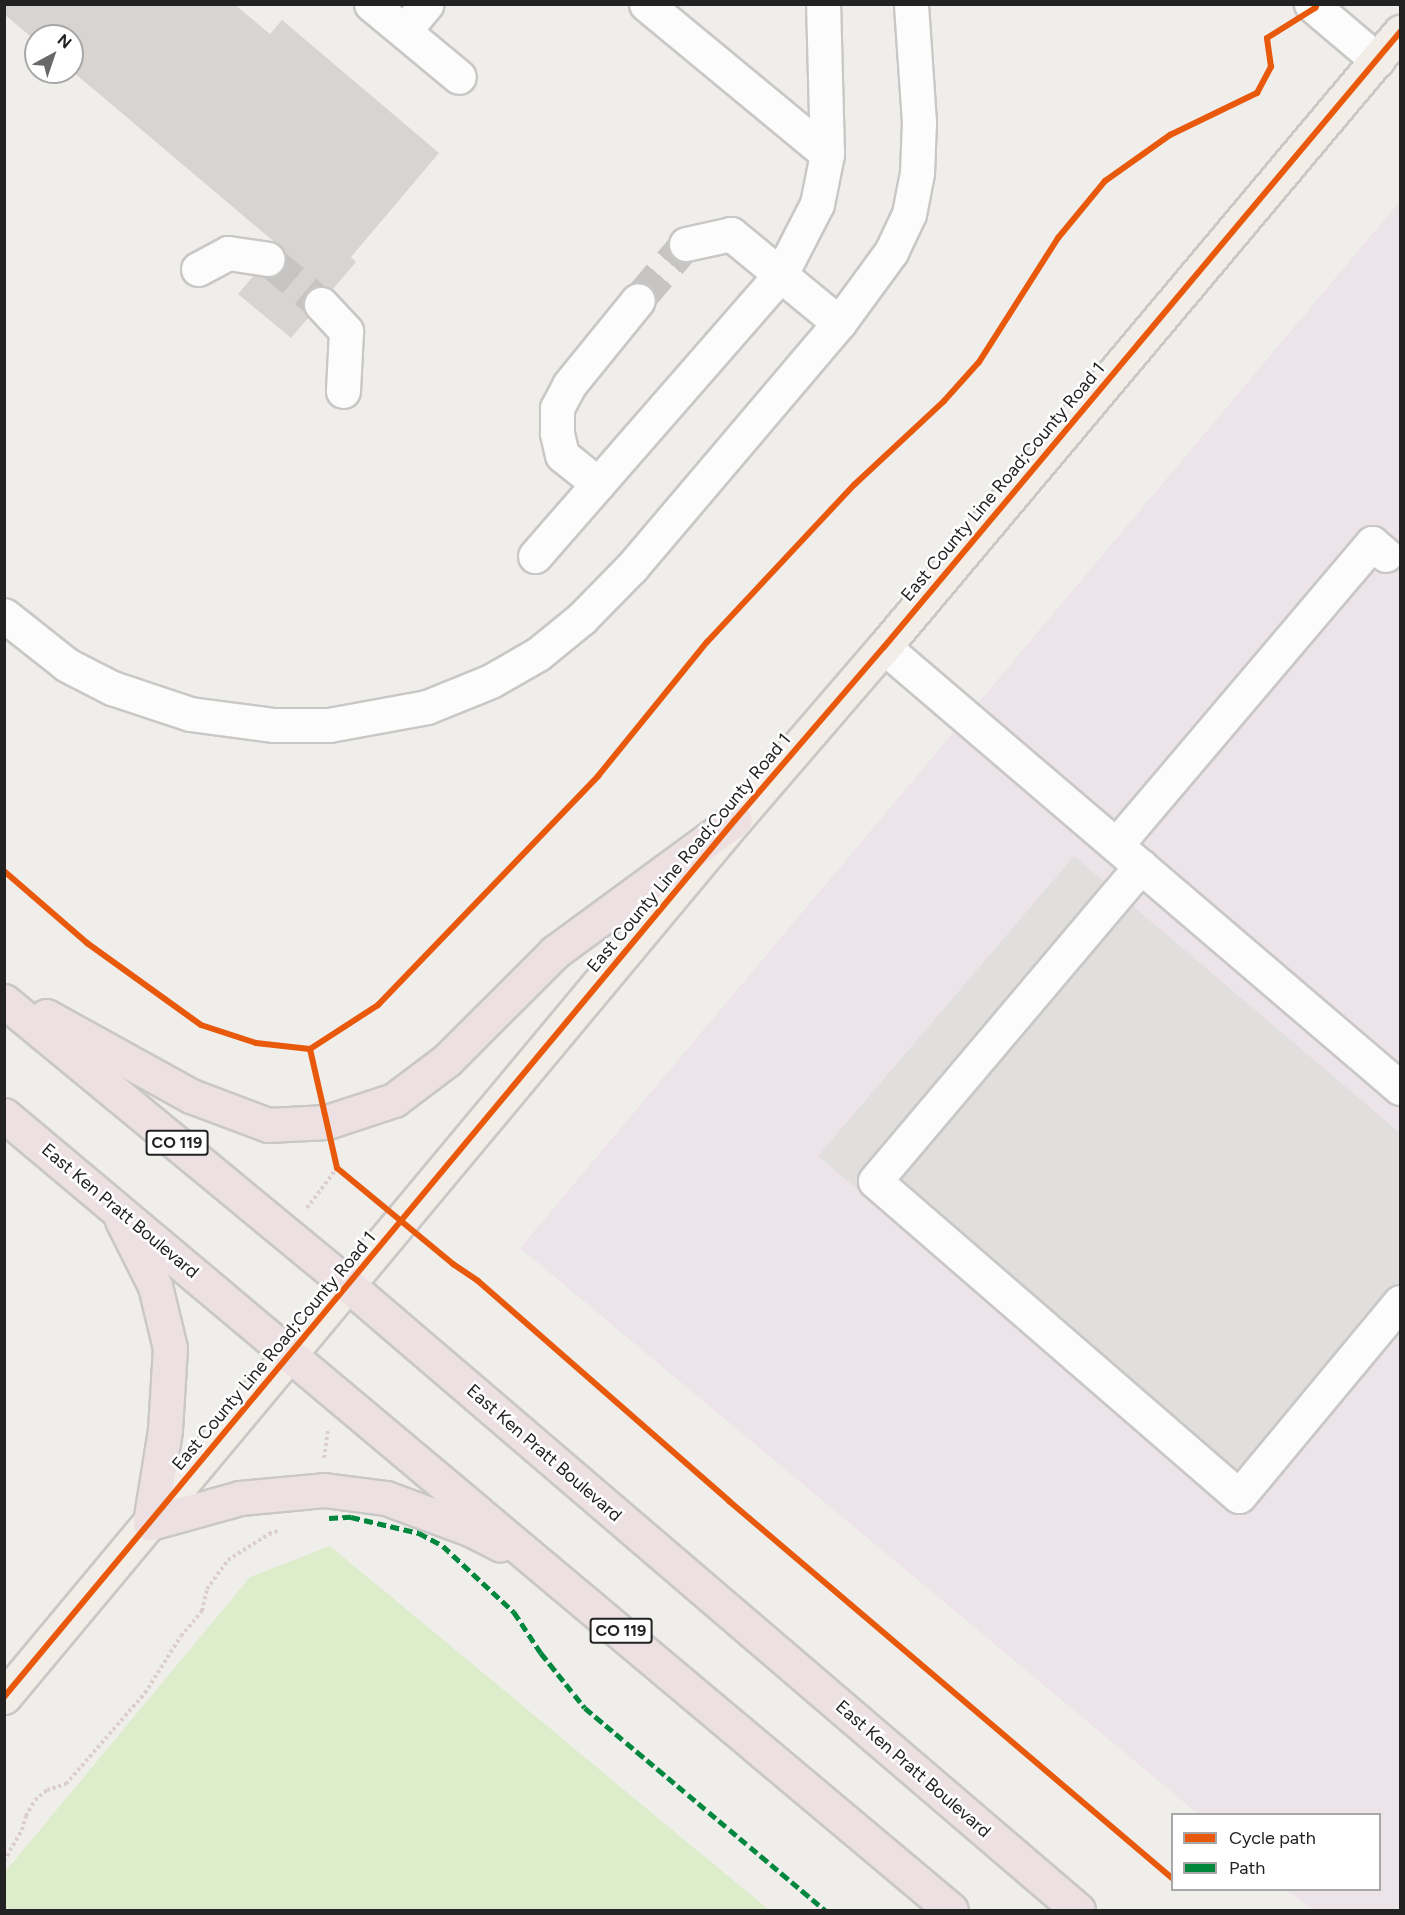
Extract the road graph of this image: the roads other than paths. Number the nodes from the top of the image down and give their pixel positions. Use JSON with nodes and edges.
{"nodes":[{"id":1,"x":371,"y":4,"type":"edge"},
{"id":2,"x":427,"y":4,"type":"edge"},
{"id":3,"x":646,"y":4,"type":"edge"},
{"id":4,"x":823,"y":4,"type":"edge"},
{"id":5,"x":911,"y":4,"type":"edge"},
{"id":6,"x":1311,"y":4,"type":"edge"},
{"id":7,"x":404,"y":31,"type":"junction"},
{"id":8,"x":1401,"y":32,"type":"edge"},
{"id":9,"x":1377,"y":60,"type":"junction"},
{"id":10,"x":459,"y":77,"type":"dead end"},
{"id":11,"x":827,"y":154,"type":"junction"},
{"id":12,"x":686,"y":244,"type":"tunnel mouth"},
{"id":13,"x":268,"y":259,"type":"tunnel mouth"},
{"id":14,"x":198,"y":269,"type":"dead end"},
{"id":15,"x":781,"y":274,"type":"junction"},
{"id":16,"x":638,"y":300,"type":"tunnel mouth"},
{"id":17,"x":321,"y":304,"type":"tunnel mouth"},
{"id":18,"x":839,"y":323,"type":"junction"},
{"id":19,"x":343,"y":391,"type":"dead end"},
{"id":20,"x":598,"y":484,"type":"junction"},
{"id":21,"x":1386,"y":555,"type":"dead end"},
{"id":22,"x":535,"y":556,"type":"dead end"},
{"id":23,"x":4,"y":615,"type":"edge"},
{"id":24,"x":884,"y":647,"type":"junction"},
{"id":25,"x":735,"y":820,"type":"junction"},
{"id":26,"x":1129,"y":855,"type":"junction"},
{"id":27,"x":4,"y":993,"type":"edge"},
{"id":28,"x":4,"y":1001,"type":"edge"},
{"id":29,"x":1401,"y":1088,"type":"edge"},
{"id":30,"x":4,"y":1115,"type":"edge"},
{"id":31,"x":116,"y":1208,"type":"junction"},
{"id":32,"x":348,"y":1285,"type":"junction"},
{"id":33,"x":1401,"y":1302,"type":"edge"},
{"id":34,"x":291,"y":1353,"type":"junction"},
{"id":35,"x":150,"y":1523,"type":"junction"},
{"id":36,"x":544,"y":1566,"type":"junction"},
{"id":37,"x":4,"y":1697,"type":"edge"},
{"id":38,"x":951,"y":1911,"type":"edge"},
{"id":39,"x":1078,"y":1911,"type":"edge"}],
"edges":[{"from":1,"to":7,"type":"street"},
{"from":2,"to":7,"type":"street"},
{"from":3,"to":11,"type":"street"},
{"from":4,"to":11,"type":"street"},
{"from":5,"to":18,"type":"street"},
{"from":6,"to":9,"type":"street"},
{"from":7,"to":10,"type":"street"},
{"from":8,"to":9,"type":"main road","name":"East County Line Road;County Road 1"},
{"from":9,"to":24,"type":"main road","name":"East County Line Road;County Road 1"},
{"from":11,"to":15,"type":"street"},
{"from":12,"to":15,"type":"street"},
{"from":13,"to":14,"type":"street"},
{"from":15,"to":18,"type":"street"},
{"from":15,"to":20,"type":"street"},
{"from":16,"to":20,"type":"street"},
{"from":17,"to":19,"type":"street"},
{"from":18,"to":23,"type":"street"},
{"from":20,"to":22,"type":"street"},
{"from":21,"to":26,"type":"street"},
{"from":24,"to":25,"type":"main road","name":"East County Line Road;County Road 1"},
{"from":24,"to":26,"type":"street"},
{"from":25,"to":27,"type":"highway"},
{"from":25,"to":32,"type":"main road","name":"East County Line Road;County Road 1"},
{"from":26,"to":29,"type":"street"},
{"from":26,"to":33,"type":"street"},
{"from":28,"to":32,"type":"highway","name":"East Ken Pratt Boulevard","number":"CO 119"},
{"from":30,"to":31,"type":"highway","name":"East Ken Pratt Boulevard","number":"CO 119"},
{"from":31,"to":34,"type":"highway","name":"East Ken Pratt Boulevard","number":"CO 119"},
{"from":31,"to":35,"type":"highway"},
{"from":32,"to":34,"type":"main road","name":"East County Line Road;County Road 1"},
{"from":32,"to":39,"type":"highway","name":"East Ken Pratt Boulevard","number":"CO 119"},
{"from":34,"to":35,"type":"main road","name":"East County Line Road;County Road 1"},
{"from":34,"to":36,"type":"highway","name":"East Ken Pratt Boulevard","number":"CO 119"},
{"from":35,"to":36,"type":"highway"},
{"from":35,"to":37,"type":"main road","name":"East County Line Road;County Road 1"},
{"from":36,"to":38,"type":"highway","name":"East Ken Pratt Boulevard","number":"CO 119"}]}
